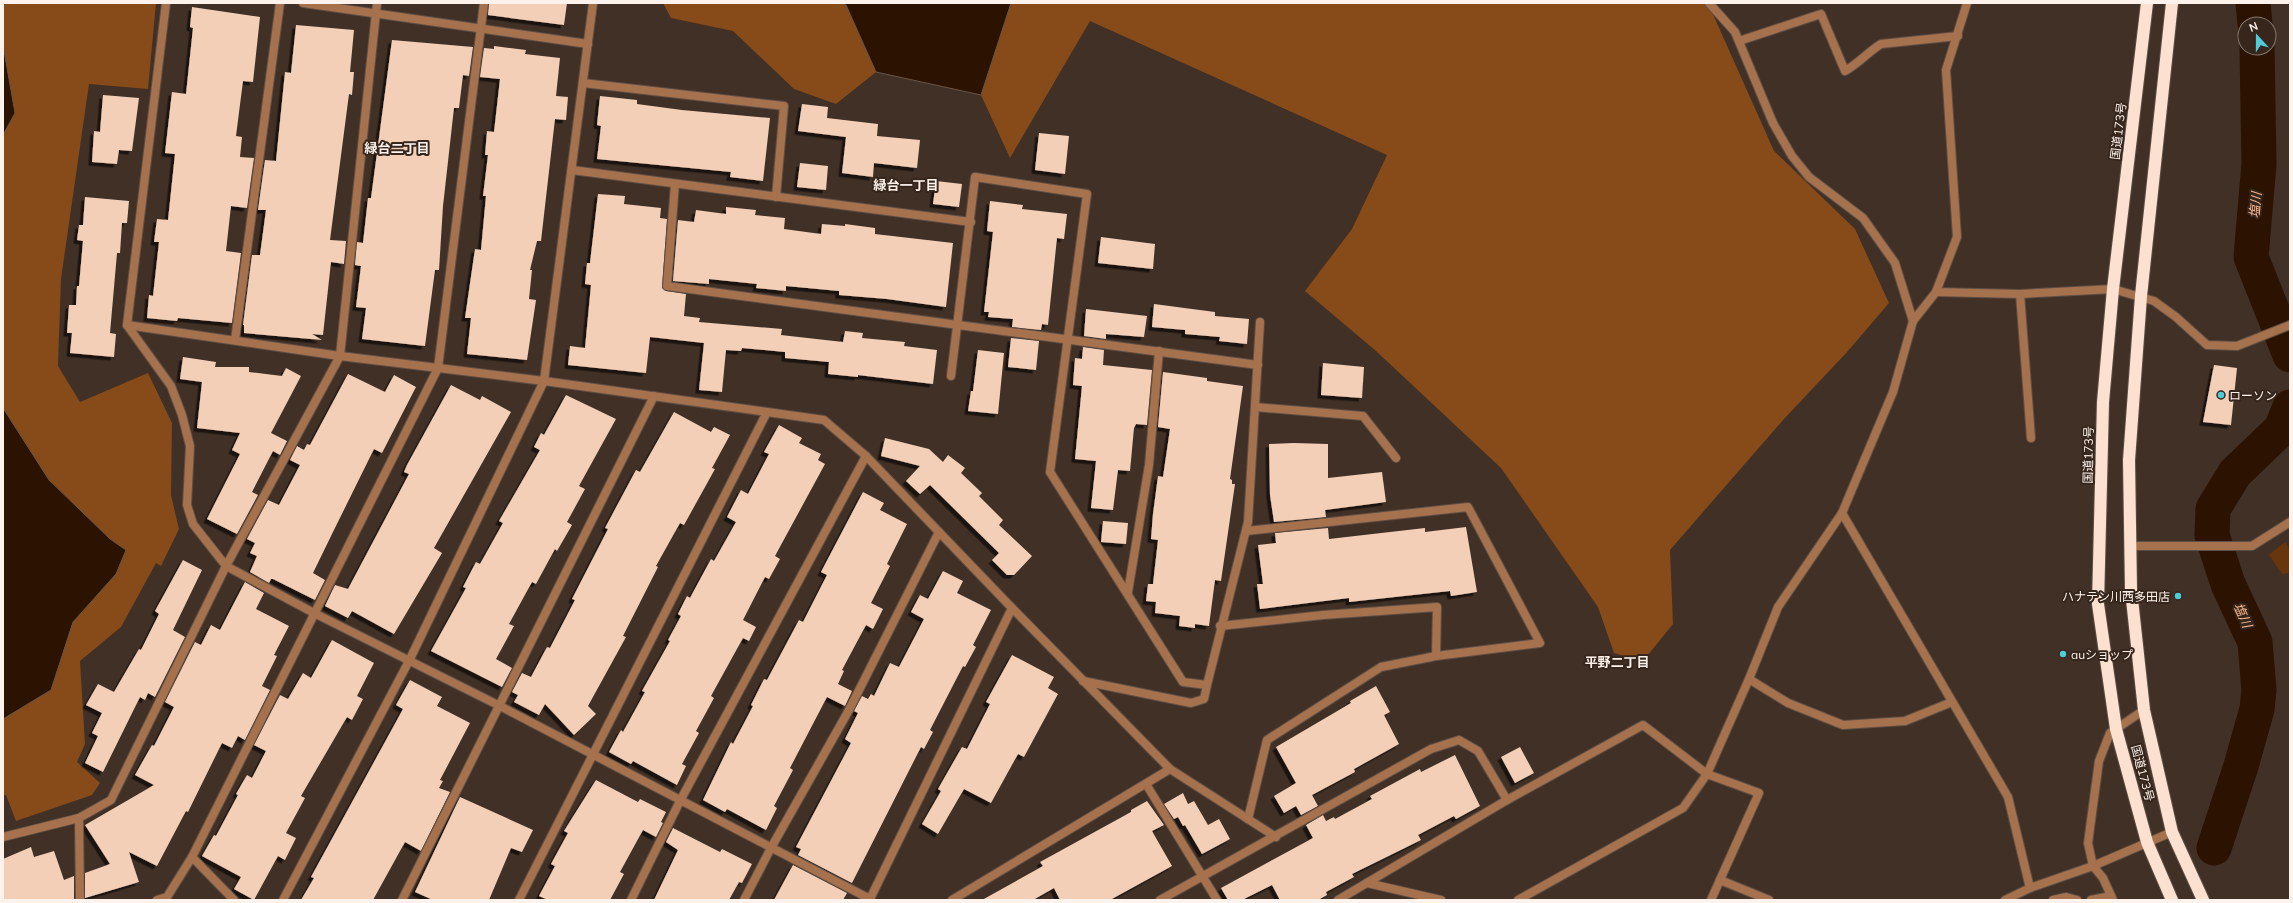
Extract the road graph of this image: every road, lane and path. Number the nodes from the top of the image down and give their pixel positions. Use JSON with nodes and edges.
{"nodes":[{"id":1,"x":166,"y":3,"type":"edge"},
{"id":2,"x":280,"y":3,"type":"edge"},
{"id":3,"x":303,"y":3,"type":"edge"},
{"id":4,"x":376,"y":3,"type":"edge"},
{"id":5,"x":484,"y":3,"type":"edge"},
{"id":6,"x":594,"y":3,"type":"edge"},
{"id":7,"x":1708,"y":3,"type":"edge"},
{"id":8,"x":1967,"y":3,"type":"edge"},
{"id":9,"x":2147,"y":3,"type":"edge"},
{"id":10,"x":2172,"y":3,"type":"edge"},
{"id":11,"x":375,"y":13,"type":"junction"},
{"id":12,"x":480,"y":29,"type":"junction"},
{"id":13,"x":1958,"y":36,"type":"junction"},
{"id":14,"x":1739,"y":41,"type":"junction"},
{"id":15,"x":588,"y":44,"type":"junction"},
{"id":16,"x":583,"y":83,"type":"junction"},
{"id":17,"x":572,"y":170,"type":"junction"},
{"id":18,"x":675,"y":184,"type":"junction"},
{"id":19,"x":776,"y":197,"type":"junction"},
{"id":20,"x":971,"y":222,"type":"junction"},
{"id":21,"x":2113,"y":289,"type":"junction"},
{"id":22,"x":1936,"y":292,"type":"junction"},
{"id":23,"x":2020,"y":294,"type":"junction"},
{"id":24,"x":2141,"y":296,"type":"junction"},
{"id":25,"x":1913,"y":321,"type":"junction"},
{"id":26,"x":1260,"y":322,"type":"dead end"},
{"id":27,"x":128,"y":325,"type":"junction"},
{"id":28,"x":958,"y":325,"type":"junction"},
{"id":29,"x":2290,"y":325,"type":"edge"},
{"id":30,"x":1068,"y":339,"type":"junction"},
{"id":31,"x":235,"y":340,"type":"junction"},
{"id":32,"x":1159,"y":352,"type":"junction"},
{"id":33,"x":340,"y":356,"type":"junction"},
{"id":34,"x":1258,"y":365,"type":"junction"},
{"id":35,"x":438,"y":368,"type":"junction"},
{"id":36,"x":951,"y":376,"type":"dead end"},
{"id":37,"x":544,"y":381,"type":"junction"},
{"id":38,"x":654,"y":396,"type":"junction"},
{"id":39,"x":1255,"y":407,"type":"junction"},
{"id":40,"x":767,"y":412,"type":"junction"},
{"id":41,"x":2031,"y":438,"type":"dead end"},
{"id":42,"x":866,"y":456,"type":"junction"},
{"id":43,"x":1396,"y":458,"type":"dead end"},
{"id":44,"x":1842,"y":513,"type":"junction"},
{"id":45,"x":2290,"y":522,"type":"edge"},
{"id":46,"x":1246,"y":531,"type":"junction"},
{"id":47,"x":939,"y":532,"type":"junction"},
{"id":48,"x":2130,"y":546,"type":"junction"},
{"id":49,"x":226,"y":566,"type":"junction"},
{"id":50,"x":1128,"y":592,"type":"junction"},
{"id":51,"x":1012,"y":608,"type":"junction"},
{"id":52,"x":314,"y":613,"type":"junction"},
{"id":53,"x":1220,"y":626,"type":"junction"},
{"id":54,"x":1436,"y":656,"type":"junction"},
{"id":55,"x":410,"y":659,"type":"junction"},
{"id":56,"x":1750,"y":679,"type":"junction"},
{"id":57,"x":1083,"y":680,"type":"junction"},
{"id":58,"x":1207,"y":685,"type":"junction"},
{"id":59,"x":1952,"y":702,"type":"junction"},
{"id":60,"x":500,"y":706,"type":"junction"},
{"id":61,"x":2144,"y":710,"type":"junction"},
{"id":62,"x":2116,"y":729,"type":"junction"},
{"id":63,"x":592,"y":755,"type":"junction"},
{"id":64,"x":1170,"y":769,"type":"junction"},
{"id":65,"x":1707,"y":774,"type":"junction"},
{"id":66,"x":1146,"y":784,"type":"junction"},
{"id":67,"x":680,"y":800,"type":"junction"},
{"id":68,"x":1507,"y":800,"type":"junction"},
{"id":69,"x":79,"y":818,"type":"junction"},
{"id":70,"x":1248,"y":819,"type":"junction"},
{"id":71,"x":2172,"y":832,"type":"junction"},
{"id":72,"x":3,"y":837,"type":"edge"},
{"id":73,"x":1276,"y":837,"type":"junction"},
{"id":74,"x":2147,"y":842,"type":"junction"},
{"id":75,"x":771,"y":848,"type":"junction"},
{"id":76,"x":192,"y":857,"type":"junction"},
{"id":77,"x":2093,"y":866,"type":"junction"},
{"id":78,"x":1202,"y":876,"type":"junction"},
{"id":79,"x":1720,"y":880,"type":"junction"},
{"id":80,"x":1367,"y":883,"type":"junction"},
{"id":81,"x":2030,"y":888,"type":"junction"},
{"id":82,"x":2112,"y":898,"type":"edge"},
{"id":83,"x":870,"y":899,"type":"edge"},
{"id":84,"x":80,"y":900,"type":"edge"},
{"id":85,"x":157,"y":900,"type":"edge"},
{"id":86,"x":234,"y":900,"type":"edge"},
{"id":87,"x":283,"y":900,"type":"edge"},
{"id":88,"x":402,"y":900,"type":"edge"},
{"id":89,"x":519,"y":900,"type":"edge"},
{"id":90,"x":630,"y":900,"type":"edge"},
{"id":91,"x":744,"y":900,"type":"edge"},
{"id":92,"x":952,"y":900,"type":"edge"},
{"id":93,"x":1160,"y":900,"type":"edge"},
{"id":94,"x":1217,"y":900,"type":"edge"},
{"id":95,"x":1338,"y":900,"type":"edge"},
{"id":96,"x":1441,"y":900,"type":"edge"},
{"id":97,"x":1518,"y":900,"type":"edge"},
{"id":98,"x":1710,"y":900,"type":"edge"},
{"id":99,"x":1769,"y":900,"type":"edge"},
{"id":100,"x":2005,"y":900,"type":"edge"},
{"id":101,"x":2053,"y":900,"type":"edge"},
{"id":102,"x":2077,"y":900,"type":"edge"},
{"id":103,"x":2091,"y":900,"type":"edge"},
{"id":104,"x":2172,"y":900,"type":"edge"},
{"id":105,"x":2203,"y":900,"type":"edge"}],
"edges":[{"from":1,"to":27,"type":"street"},
{"from":2,"to":31,"type":"street"},
{"from":3,"to":11,"type":"street"},
{"from":4,"to":11,"type":"street"},
{"from":5,"to":12,"type":"street"},
{"from":6,"to":15,"type":"street"},
{"from":7,"to":14,"type":"street"},
{"from":8,"to":13,"type":"street"},
{"from":9,"to":21,"type":"highway","name":"国道173号"},
{"from":10,"to":24,"type":"highway","name":"国道173号"},
{"from":11,"to":12,"type":"street"},
{"from":11,"to":33,"type":"street"},
{"from":12,"to":15,"type":"street"},
{"from":12,"to":35,"type":"street"},
{"from":13,"to":14,"type":"street"},
{"from":13,"to":22,"type":"street"},
{"from":14,"to":25,"type":"street"},
{"from":15,"to":16,"type":"street"},
{"from":16,"to":17,"type":"street"},
{"from":16,"to":19,"type":"street"},
{"from":17,"to":18,"type":"street"},
{"from":17,"to":37,"type":"street"},
{"from":18,"to":19,"type":"street"},
{"from":18,"to":28,"type":"street"},
{"from":19,"to":20,"type":"street"},
{"from":20,"to":28,"type":"street"},
{"from":20,"to":30,"type":"street"},
{"from":21,"to":23,"type":"street"},
{"from":21,"to":24,"type":"street"},
{"from":21,"to":62,"type":"highway","name":"国道173号"},
{"from":22,"to":23,"type":"street"},
{"from":22,"to":25,"type":"street"},
{"from":23,"to":41,"type":"street"},
{"from":24,"to":29,"type":"street"},
{"from":24,"to":48,"type":"highway","name":"国道173号"},
{"from":25,"to":44,"type":"street"},
{"from":26,"to":34,"type":"street"},
{"from":27,"to":31,"type":"street"},
{"from":27,"to":49,"type":"street"},
{"from":28,"to":30,"type":"street"},
{"from":28,"to":36,"type":"street"},
{"from":30,"to":32,"type":"street"},
{"from":30,"to":50,"type":"street"},
{"from":31,"to":33,"type":"street"},
{"from":32,"to":34,"type":"street"},
{"from":32,"to":50,"type":"street"},
{"from":33,"to":35,"type":"street"},
{"from":33,"to":49,"type":"street"},
{"from":34,"to":39,"type":"street"},
{"from":35,"to":37,"type":"street"},
{"from":35,"to":52,"type":"street"},
{"from":37,"to":38,"type":"street"},
{"from":37,"to":55,"type":"street"},
{"from":38,"to":40,"type":"street"},
{"from":38,"to":60,"type":"street"},
{"from":39,"to":43,"type":"street"},
{"from":39,"to":46,"type":"street"},
{"from":40,"to":42,"type":"street"},
{"from":40,"to":63,"type":"street"},
{"from":42,"to":47,"type":"street"},
{"from":42,"to":67,"type":"street"},
{"from":44,"to":56,"type":"street"},
{"from":44,"to":59,"type":"street"},
{"from":45,"to":48,"type":"street"},
{"from":46,"to":53,"type":"street"},
{"from":46,"to":54,"type":"street"},
{"from":47,"to":51,"type":"street"},
{"from":47,"to":75,"type":"street"},
{"from":48,"to":61,"type":"highway","name":"国道173号"},
{"from":49,"to":52,"type":"street"},
{"from":49,"to":69,"type":"street"},
{"from":50,"to":58,"type":"street"},
{"from":51,"to":57,"type":"street"},
{"from":51,"to":83,"type":"street"},
{"from":52,"to":55,"type":"street"},
{"from":52,"to":76,"type":"street"},
{"from":53,"to":54,"type":"street"},
{"from":53,"to":58,"type":"street"},
{"from":54,"to":70,"type":"street"},
{"from":55,"to":60,"type":"street"},
{"from":55,"to":87,"type":"street"},
{"from":56,"to":59,"type":"street"},
{"from":56,"to":65,"type":"street"},
{"from":57,"to":58,"type":"street"},
{"from":57,"to":64,"type":"street"},
{"from":59,"to":81,"type":"street"},
{"from":60,"to":63,"type":"street"},
{"from":60,"to":88,"type":"street"},
{"from":61,"to":62,"type":"street"},
{"from":61,"to":71,"type":"highway","name":"国道173号"},
{"from":62,"to":74,"type":"highway","name":"国道173号"},
{"from":62,"to":77,"type":"street"},
{"from":63,"to":67,"type":"street"},
{"from":63,"to":89,"type":"street"},
{"from":64,"to":66,"type":"street"},
{"from":64,"to":70,"type":"street"},
{"from":65,"to":68,"type":"street"},
{"from":65,"to":79,"type":"street"},
{"from":65,"to":97,"type":"street"},
{"from":66,"to":78,"type":"street"},
{"from":66,"to":92,"type":"street"},
{"from":67,"to":75,"type":"street"},
{"from":67,"to":90,"type":"street"},
{"from":68,"to":73,"type":"street"},
{"from":68,"to":80,"type":"street"},
{"from":69,"to":72,"type":"street"},
{"from":69,"to":84,"type":"street"},
{"from":70,"to":73,"type":"street"},
{"from":71,"to":74,"type":"street"},
{"from":71,"to":105,"type":"highway","name":"国道173号"},
{"from":73,"to":78,"type":"street"},
{"from":74,"to":77,"type":"street"},
{"from":74,"to":104,"type":"highway","name":"国道173号"},
{"from":75,"to":83,"type":"street"},
{"from":75,"to":91,"type":"street"},
{"from":76,"to":85,"type":"street"},
{"from":76,"to":86,"type":"street"},
{"from":77,"to":81,"type":"street"},
{"from":77,"to":82,"type":"street"},
{"from":78,"to":93,"type":"street"},
{"from":78,"to":94,"type":"street"},
{"from":79,"to":98,"type":"street"},
{"from":79,"to":99,"type":"street"},
{"from":80,"to":95,"type":"street"},
{"from":80,"to":96,"type":"street"},
{"from":81,"to":100,"type":"street"},
{"from":82,"to":103,"type":"street"},
{"from":101,"to":102,"type":"street"}]}
